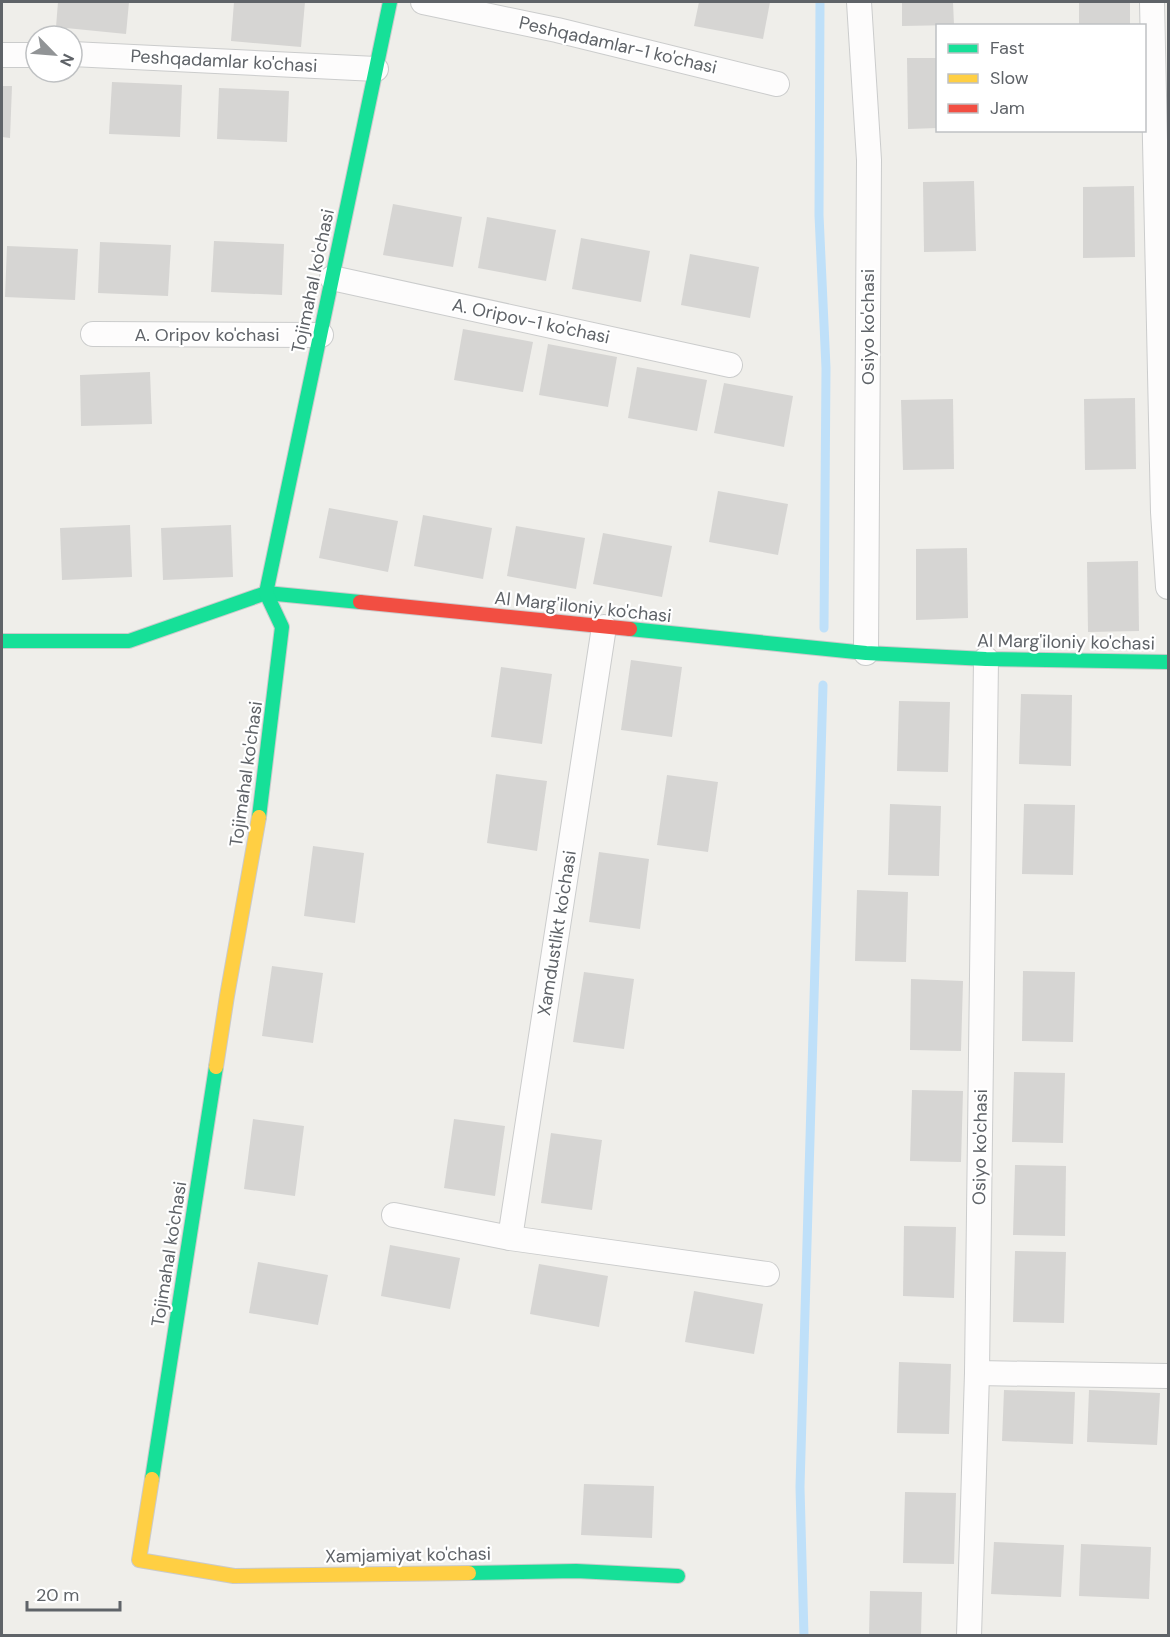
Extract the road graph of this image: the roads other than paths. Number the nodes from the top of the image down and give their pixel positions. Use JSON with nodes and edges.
{"nodes":[{"id":1,"x":390,"y":2,"type":"edge"},
{"id":2,"x":423,"y":2,"type":"edge"},
{"id":3,"x":859,"y":2,"type":"edge"},
{"id":4,"x":1152,"y":2,"type":"edge"},
{"id":5,"x":2,"y":55,"type":"edge"},
{"id":6,"x":24,"y":55,"type":"edge"},
{"id":7,"x":84,"y":55,"type":"edge"},
{"id":8,"x":376,"y":69,"type":"junction"},
{"id":9,"x":777,"y":84,"type":"dead end"},
{"id":10,"x":332,"y":278,"type":"junction"},
{"id":11,"x":93,"y":334,"type":"dead end"},
{"id":12,"x":321,"y":335,"type":"junction"},
{"id":13,"x":730,"y":365,"type":"dead end"},
{"id":14,"x":1168,"y":587,"type":"edge"},
{"id":15,"x":266,"y":593,"type":"junction"},
{"id":16,"x":604,"y":627,"type":"junction"},
{"id":17,"x":2,"y":641,"type":"edge"},
{"id":18,"x":866,"y":653,"type":"junction"},
{"id":19,"x":986,"y":659,"type":"junction"},
{"id":20,"x":1168,"y":662,"type":"edge"},
{"id":21,"x":394,"y":1215,"type":"dead end"},
{"id":22,"x":510,"y":1238,"type":"junction"},
{"id":23,"x":768,"y":1274,"type":"dead end"},
{"id":24,"x":977,"y":1373,"type":"junction"},
{"id":25,"x":1168,"y":1376,"type":"edge"},
{"id":26,"x":139,"y":1560,"type":"joint"},
{"id":27,"x":678,"y":1576,"type":"dead end"},
{"id":28,"x":969,"y":1635,"type":"edge"}],
"edges":[{"from":1,"to":8,"type":"street","name":"Tojimahal ko'chasi"},
{"from":2,"to":9,"type":"street","name":"Peshqadamlar-1 ko'chasi"},
{"from":3,"to":18,"type":"street","name":"Osiyo ko'chasi"},
{"from":4,"to":14,"type":"street"},
{"from":5,"to":6,"type":"street"},
{"from":7,"to":8,"type":"street","name":"Peshqadamlar ko'chasi"},
{"from":8,"to":10,"type":"street","name":"Tojimahal ko'chasi"},
{"from":10,"to":12,"type":"street","name":"Tojimahal ko'chasi"},
{"from":10,"to":13,"type":"street","name":"A. Oripov-1 ko'chasi"},
{"from":11,"to":12,"type":"street","name":"A. Oripov ko'chasi"},
{"from":12,"to":15,"type":"street","name":"Tojimahal ko'chasi"},
{"from":15,"to":16,"type":"street","name":"Al Marg'iloniy ko'chasi"},
{"from":15,"to":17,"type":"street","name":"Al Marg'iloniy ko'chasi"},
{"from":15,"to":26,"type":"street","name":"Tojimahal ko'chasi"},
{"from":16,"to":18,"type":"street","name":"Al Marg'iloniy ko'chasi"},
{"from":16,"to":22,"type":"street","name":"Xamdustlikt ko'chasi"},
{"from":18,"to":19,"type":"street","name":"Al Marg'iloniy ko'chasi"},
{"from":19,"to":20,"type":"street","name":"Al Marg'iloniy ko'chasi"},
{"from":19,"to":24,"type":"street","name":"Osiyo ko'chasi"},
{"from":21,"to":22,"type":"street"},
{"from":22,"to":23,"type":"street"},
{"from":24,"to":25,"type":"street"},
{"from":24,"to":28,"type":"street","name":"Osiyo ko'chasi"},
{"from":26,"to":27,"type":"street","name":"Xamjamiyat ko'chasi"}]}
